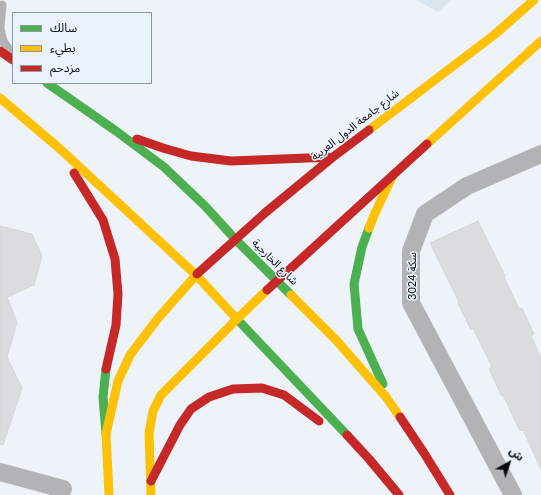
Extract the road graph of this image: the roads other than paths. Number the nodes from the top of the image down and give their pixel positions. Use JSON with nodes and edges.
{"nodes":[{"id":1,"x":534,"y":0,"type":"edge"},
{"id":2,"x":2,"y":5,"type":"edge"},
{"id":3,"x":0,"y":28,"type":"edge"},
{"id":4,"x":541,"y":41,"type":"edge"},
{"id":5,"x":0,"y":51,"type":"edge"},
{"id":6,"x":12,"y":54,"type":"edge"},
{"id":7,"x":12,"y":59,"type":"edge"},
{"id":8,"x":48,"y":84,"type":"edge"},
{"id":9,"x":0,"y":98,"type":"edge"},
{"id":10,"x":116,"y":131,"type":"junction"},
{"id":11,"x":59,"y":148,"type":"junction"},
{"id":12,"x":541,"y":154,"type":"edge"},
{"id":13,"x":333,"y":156,"type":"junction"},
{"id":14,"x":393,"y":175,"type":"junction"},
{"id":15,"x":235,"y":239,"type":"junction"},
{"id":16,"x":196,"y":276,"type":"junction"},
{"id":17,"x":277,"y":281,"type":"junction"},
{"id":18,"x":237,"y":318,"type":"junction"},
{"id":19,"x":386,"y":397,"type":"junction"},
{"id":20,"x":106,"y":434,"type":"junction"},
{"id":21,"x":369,"y":459,"type":"junction"},
{"id":22,"x":0,"y":472,"type":"edge"},
{"id":23,"x":151,"y":480,"type":"junction"},
{"id":24,"x":63,"y":489,"type":"dead end"},
{"id":25,"x":109,"y":495,"type":"edge"},
{"id":26,"x":151,"y":495,"type":"edge"},
{"id":27,"x":399,"y":495,"type":"edge"},
{"id":28,"x":450,"y":495,"type":"edge"},
{"id":29,"x":513,"y":495,"type":"edge"}],
"edges":[{"from":1,"to":13,"type":"main road","name":"شارع جامعة الدول العربية"},
{"from":2,"to":3,"type":"lane"},
{"from":3,"to":6,"type":"lane"},
{"from":4,"to":14,"type":"main road"},
{"from":5,"to":7,"type":"main road"},
{"from":8,"to":10,"type":"main road","name":"شارع الخارجية"},
{"from":9,"to":11,"type":"main road"},
{"from":10,"to":13,"type":"main road"},
{"from":10,"to":15,"type":"main road","name":"شارع الخارجية"},
{"from":11,"to":16,"type":"main road"},
{"from":11,"to":20,"type":"main road"},
{"from":12,"to":29,"type":"street","name":"سكة 3024"},
{"from":13,"to":15,"type":"main road","name":"شارع جامعة الدول العربية"},
{"from":14,"to":17,"type":"main road"},
{"from":14,"to":19,"type":"main road"},
{"from":15,"to":16,"type":"main road","name":"شارع جامعة الدول العربية"},
{"from":15,"to":17,"type":"main road","name":"شارع الخارجية"},
{"from":16,"to":18,"type":"main road"},
{"from":16,"to":20,"type":"main road","name":"شارع جامعة الدول العربية"},
{"from":17,"to":18,"type":"main road"},
{"from":17,"to":19,"type":"main road","name":"شارع الخارجية"},
{"from":18,"to":21,"type":"main road"},
{"from":18,"to":23,"type":"main road"},
{"from":19,"to":28,"type":"main road","name":"شارع الخارجية"},
{"from":20,"to":25,"type":"main road"},
{"from":21,"to":23,"type":"main road"},
{"from":21,"to":27,"type":"main road"},
{"from":22,"to":24,"type":"street"},
{"from":23,"to":26,"type":"main road"}]}
